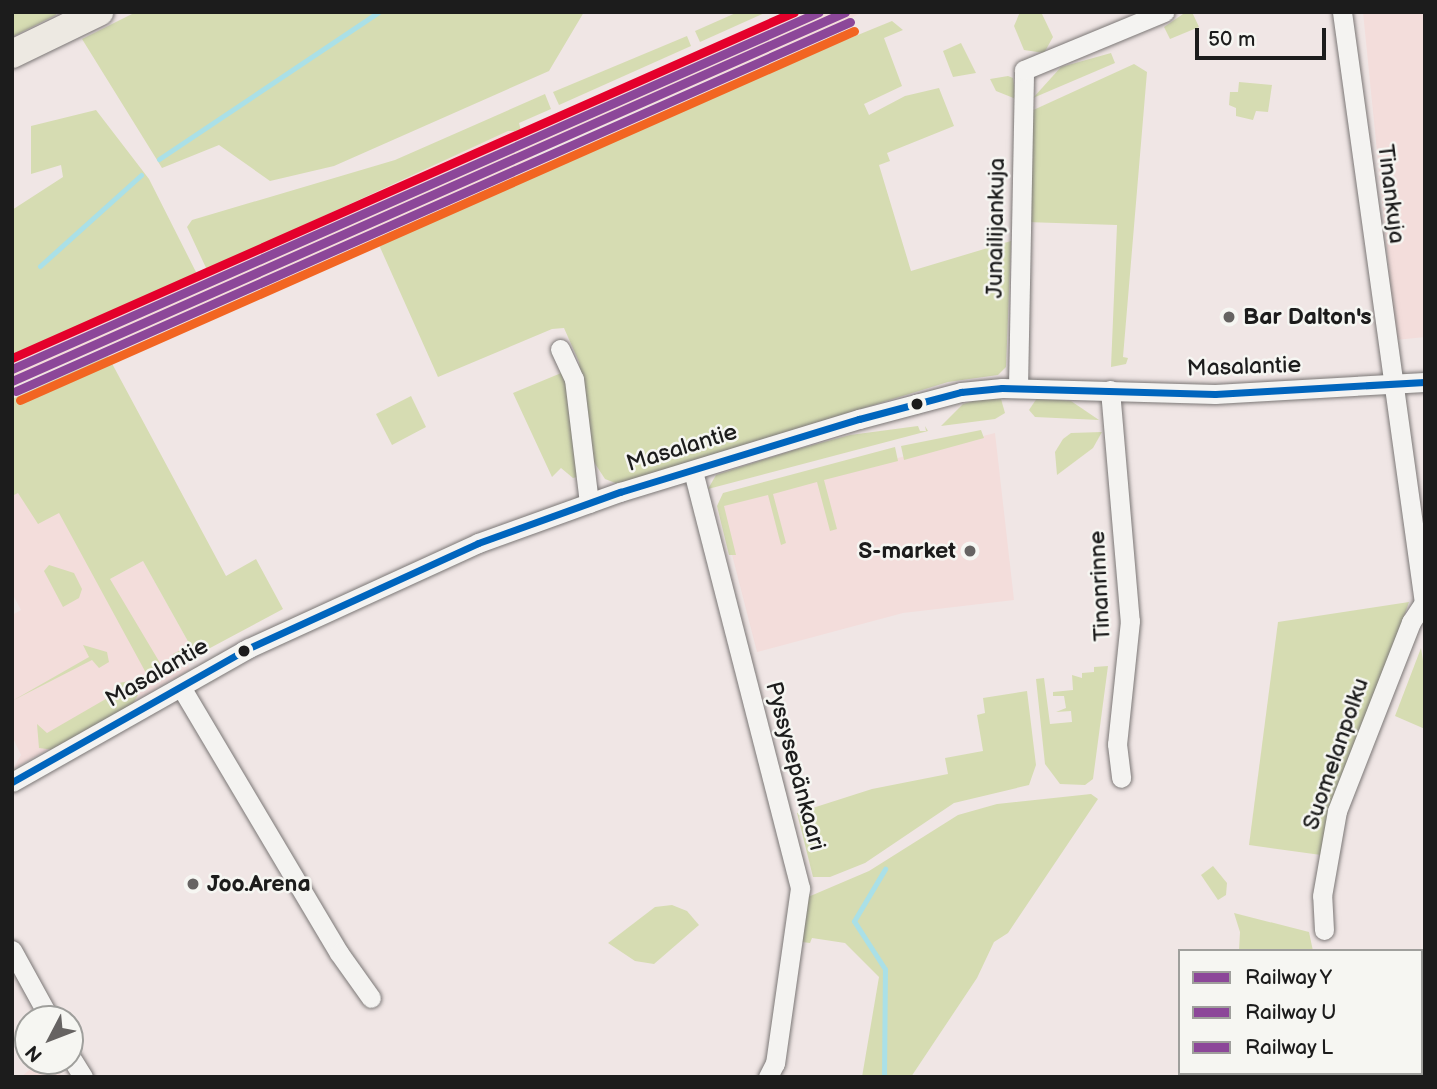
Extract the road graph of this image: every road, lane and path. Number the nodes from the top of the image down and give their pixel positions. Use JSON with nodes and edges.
{"nodes":[{"id":1,"x":99,"y":12,"type":"edge"},
{"id":2,"x":1164,"y":12,"type":"edge"},
{"id":3,"x":1342,"y":12,"type":"edge"},
{"id":4,"x":19,"y":50,"type":"edge"},
{"id":5,"x":560,"y":349,"type":"dead end"},
{"id":6,"x":1425,"y":382,"type":"edge"},
{"id":7,"x":1391,"y":383,"type":"junction"},
{"id":8,"x":1018,"y":387,"type":"junction"},
{"id":9,"x":1110,"y":390,"type":"junction"},
{"id":10,"x":694,"y":471,"type":"junction"},
{"id":11,"x":589,"y":503,"type":"junction"},
{"id":12,"x":1424,"y":603,"type":"edge"},
{"id":13,"x":181,"y":687,"type":"junction"},
{"id":14,"x":1121,"y":778,"type":"dead end"},
{"id":15,"x":12,"y":782,"type":"edge"},
{"id":16,"x":1324,"y":930,"type":"dead end"},
{"id":17,"x":12,"y":950,"type":"edge"},
{"id":18,"x":371,"y":998,"type":"dead end"},
{"id":19,"x":42,"y":1005,"type":"edge"},
{"id":20,"x":768,"y":1077,"type":"edge"}],
"edges":[{"from":1,"to":4,"type":"highway"},
{"from":2,"to":8,"type":"street","name":"Junailijankuja"},
{"from":3,"to":7,"type":"street","name":"Tinankuja"},
{"from":5,"to":11,"type":"street"},
{"from":6,"to":7,"type":"street","name":"Masalantie"},
{"from":7,"to":9,"type":"street","name":"Masalantie"},
{"from":7,"to":12,"type":"street","name":"Tinankuja"},
{"from":8,"to":9,"type":"street","name":"Masalantie"},
{"from":8,"to":10,"type":"street","name":"Masalantie"},
{"from":9,"to":14,"type":"street","name":"Tinanrinne"},
{"from":10,"to":11,"type":"street","name":"Masalantie"},
{"from":10,"to":20,"type":"street","name":"Pyssysepänkaari"},
{"from":11,"to":13,"type":"street","name":"Masalantie"},
{"from":12,"to":16,"type":"street","name":"Suomelanpolku"},
{"from":13,"to":15,"type":"street","name":"Masalantie"},
{"from":13,"to":18,"type":"street"},
{"from":17,"to":19,"type":"street"}]}
